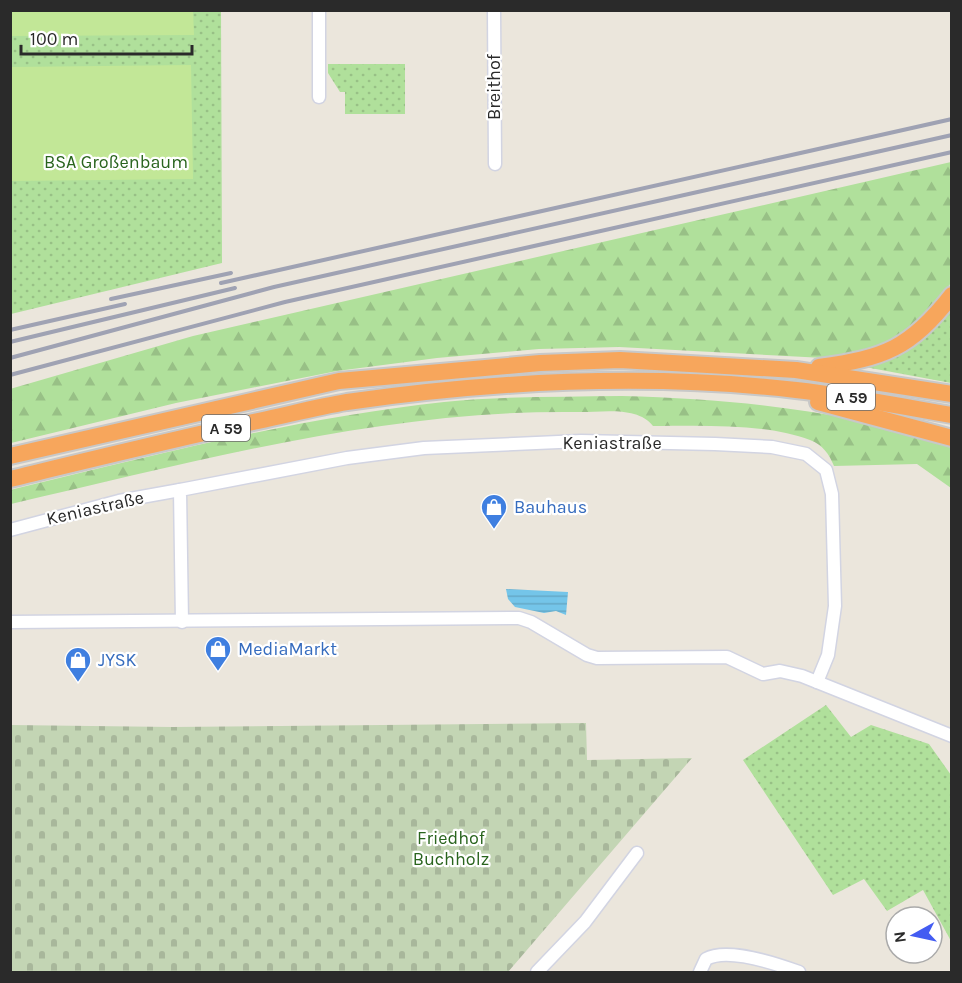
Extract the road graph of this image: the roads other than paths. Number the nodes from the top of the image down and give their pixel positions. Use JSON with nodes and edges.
{"nodes":[{"id":1,"x":319,"y":10,"type":"edge"},
{"id":2,"x":494,"y":10,"type":"edge"},
{"id":3,"x":320,"y":97,"type":"dead end"},
{"id":4,"x":495,"y":164,"type":"dead end"},
{"id":5,"x":951,"y":295,"type":"edge"},
{"id":6,"x":796,"y":370,"type":"junction"},
{"id":7,"x":750,"y":386,"type":"junction"},
{"id":8,"x":951,"y":394,"type":"edge"},
{"id":9,"x":951,"y":416,"type":"edge"},
{"id":10,"x":951,"y":438,"type":"edge"},
{"id":11,"x":10,"y":456,"type":"edge"},
{"id":12,"x":10,"y":479,"type":"edge"},
{"id":13,"x":180,"y":490,"type":"junction"},
{"id":14,"x":10,"y":530,"type":"edge"},
{"id":15,"x":10,"y":622,"type":"edge"},
{"id":16,"x":182,"y":622,"type":"junction"},
{"id":17,"x":818,"y":682,"type":"junction"},
{"id":18,"x":951,"y":736,"type":"edge"},
{"id":19,"x":637,"y":853,"type":"dead end"},
{"id":20,"x":537,"y":972,"type":"edge"},
{"id":21,"x":700,"y":972,"type":"edge"},
{"id":22,"x":799,"y":972,"type":"edge"}],
"edges":[{"from":1,"to":3,"type":"street"},
{"from":2,"to":4,"type":"street","name":"Breithof"},
{"from":5,"to":6,"type":"highway"},
{"from":6,"to":8,"type":"highway","number":"A 59"},
{"from":6,"to":11,"type":"highway","number":"A 59"},
{"from":7,"to":9,"type":"highway","number":"A 59"},
{"from":7,"to":10,"type":"highway"},
{"from":7,"to":12,"type":"highway","number":"A 59"},
{"from":13,"to":14,"type":"street","name":"Keniastraße"},
{"from":13,"to":16,"type":"street"},
{"from":13,"to":17,"type":"street","name":"Keniastraße"},
{"from":15,"to":16,"type":"street"},
{"from":16,"to":17,"type":"street"},
{"from":17,"to":18,"type":"street"},
{"from":19,"to":20,"type":"street"},
{"from":21,"to":22,"type":"street"}]}
